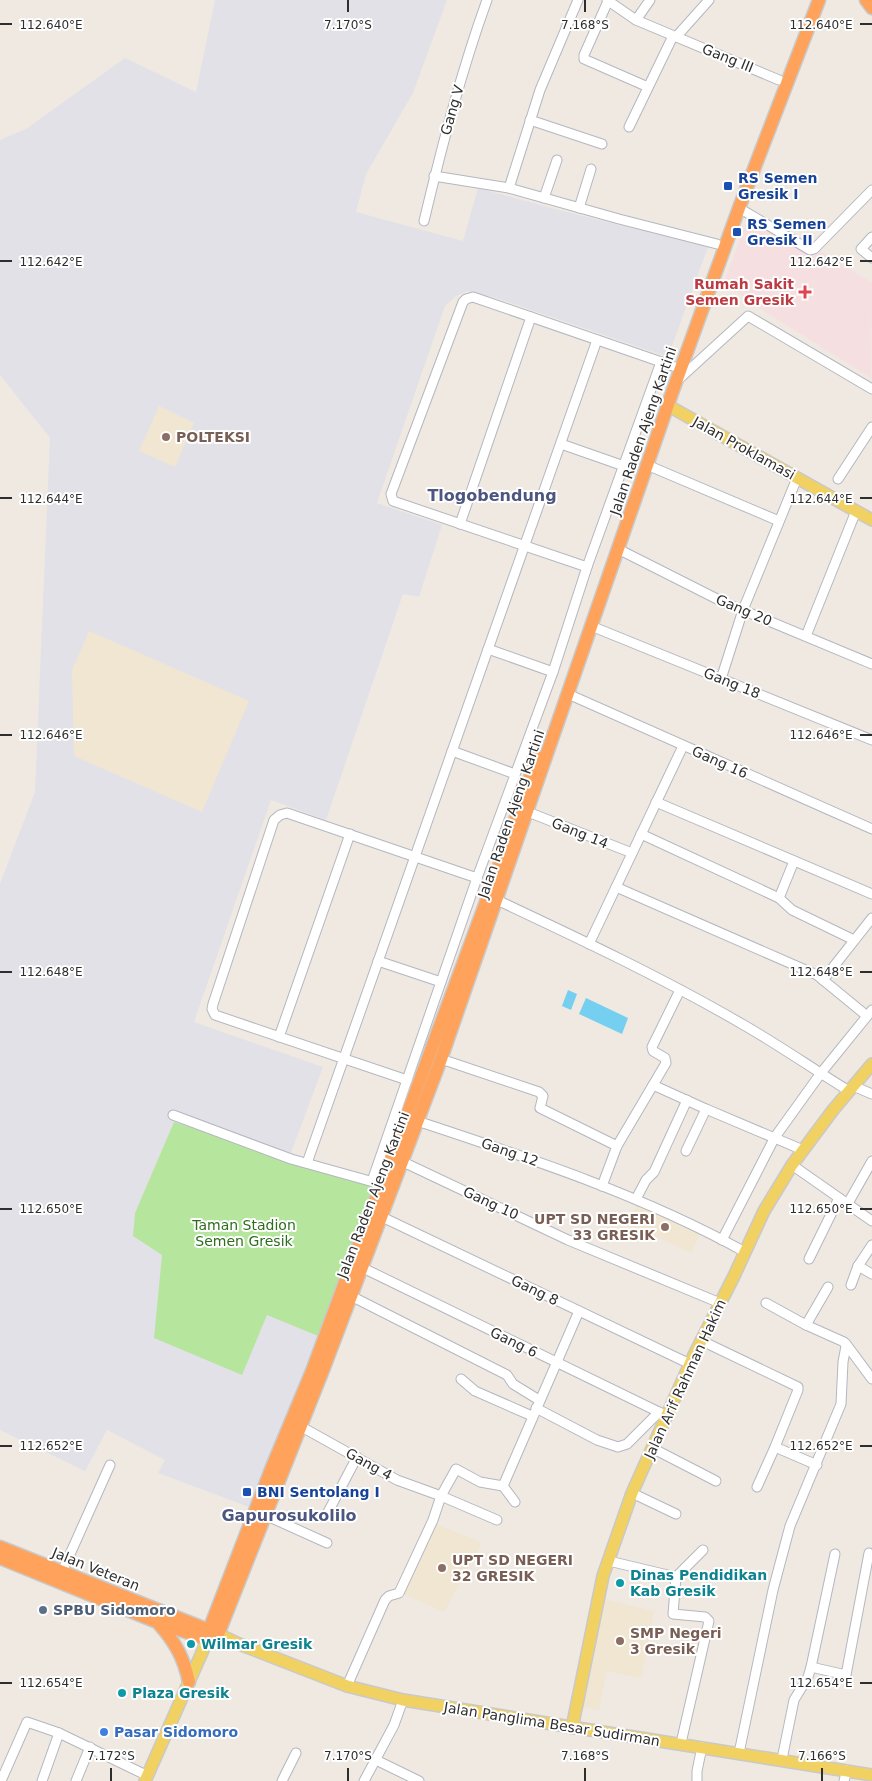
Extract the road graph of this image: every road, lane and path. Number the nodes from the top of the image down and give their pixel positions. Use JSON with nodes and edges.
{"nodes":[{"id":1,"x":487,"y":0,"type":"edge"},
{"id":2,"x":578,"y":0,"type":"edge"},
{"id":3,"x":608,"y":0,"type":"edge"},
{"id":4,"x":650,"y":0,"type":"edge"},
{"id":5,"x":710,"y":0,"type":"edge"},
{"id":6,"x":810,"y":0,"type":"edge"},
{"id":7,"x":818,"y":0,"type":"edge"},
{"id":8,"x":866,"y":0,"type":"edge"},
{"id":9,"x":872,"y":8,"type":"edge"},
{"id":10,"x":636,"y":20,"type":"junction"},
{"id":11,"x":674,"y":36,"type":"junction"},
{"id":12,"x":779,"y":80,"type":"junction"},
{"id":13,"x":648,"y":87,"type":"junction"},
{"id":14,"x":530,"y":120,"type":"junction"},
{"id":15,"x":629,"y":127,"type":"dead end"},
{"id":16,"x":602,"y":144,"type":"dead end"},
{"id":17,"x":557,"y":160,"type":"dead end"},
{"id":18,"x":590,"y":169,"type":"dead end"},
{"id":19,"x":749,"y":171,"type":"junction"},
{"id":20,"x":434,"y":176,"type":"junction"},
{"id":21,"x":509,"y":188,"type":"junction"},
{"id":22,"x":872,"y":190,"type":"edge"},
{"id":23,"x":544,"y":198,"type":"junction"},
{"id":24,"x":579,"y":208,"type":"junction"},
{"id":25,"x":739,"y":208,"type":"junction"},
{"id":26,"x":424,"y":221,"type":"dead end"},
{"id":27,"x":872,"y":237,"type":"edge"},
{"id":28,"x":717,"y":244,"type":"junction"},
{"id":29,"x":872,"y":258,"type":"edge"},
{"id":30,"x":532,"y":317,"type":"junction"},
{"id":31,"x":597,"y":340,"type":"junction"},
{"id":32,"x":667,"y":364,"type":"junction"},
{"id":33,"x":676,"y":382,"type":"junction"},
{"id":34,"x":872,"y":389,"type":"edge"},
{"id":35,"x":667,"y":405,"type":"junction"},
{"id":36,"x":872,"y":428,"type":"edge"},
{"id":37,"x":560,"y":444,"type":"junction"},
{"id":38,"x":647,"y":465,"type":"junction"},
{"id":39,"x":624,"y":466,"type":"junction"},
{"id":40,"x":797,"y":478,"type":"junction"},
{"id":41,"x":838,"y":479,"type":"dead end"},
{"id":42,"x":856,"y":511,"type":"junction"},
{"id":43,"x":779,"y":520,"type":"junction"},
{"id":44,"x":872,"y":520,"type":"edge"},
{"id":45,"x":460,"y":524,"type":"junction"},
{"id":46,"x":524,"y":546,"type":"junction"},
{"id":47,"x":618,"y":549,"type":"junction"},
{"id":48,"x":587,"y":567,"type":"junction"},
{"id":49,"x":743,"y":610,"type":"junction"},
{"id":50,"x":591,"y":626,"type":"junction"},
{"id":51,"x":806,"y":636,"type":"junction"},
{"id":52,"x":488,"y":649,"type":"junction"},
{"id":53,"x":872,"y":653,"type":"edge"},
{"id":54,"x":870,"y":663,"type":"edge"},
{"id":55,"x":553,"y":672,"type":"junction"},
{"id":56,"x":722,"y":679,"type":"junction"},
{"id":57,"x":568,"y":694,"type":"junction"},
{"id":58,"x":872,"y":740,"type":"edge"},
{"id":59,"x":683,"y":746,"type":"junction"},
{"id":60,"x":452,"y":751,"type":"junction"},
{"id":61,"x":515,"y":774,"type":"junction"},
{"id":62,"x":656,"y":802,"type":"junction"},
{"id":63,"x":528,"y":812,"type":"junction"},
{"id":64,"x":872,"y":830,"type":"edge"},
{"id":65,"x":350,"y":834,"type":"junction"},
{"id":66,"x":641,"y":834,"type":"junction"},
{"id":67,"x":510,"y":848,"type":"junction"},
{"id":68,"x":632,"y":853,"type":"junction"},
{"id":69,"x":415,"y":856,"type":"junction"},
{"id":70,"x":794,"y":861,"type":"junction"},
{"id":71,"x":504,"y":866,"type":"junction"},
{"id":72,"x":477,"y":878,"type":"junction"},
{"id":73,"x":616,"y":887,"type":"junction"},
{"id":74,"x":872,"y":894,"type":"edge"},
{"id":75,"x":779,"y":898,"type":"junction"},
{"id":76,"x":497,"y":900,"type":"junction"},
{"id":77,"x":872,"y":918,"type":"edge"},
{"id":78,"x":854,"y":940,"type":"junction"},
{"id":79,"x":589,"y":944,"type":"junction"},
{"id":80,"x":378,"y":961,"type":"junction"},
{"id":81,"x":823,"y":980,"type":"junction"},
{"id":82,"x":441,"y":982,"type":"junction"},
{"id":83,"x":680,"y":990,"type":"junction"},
{"id":84,"x":869,"y":1013,"type":"edge"},
{"id":85,"x":279,"y":1037,"type":"junction"},
{"id":86,"x":344,"y":1058,"type":"junction"},
{"id":87,"x":441,"y":1059,"type":"junction"},
{"id":88,"x":872,"y":1064,"type":"edge"},
{"id":89,"x":821,"y":1074,"type":"junction"},
{"id":90,"x":406,"y":1080,"type":"junction"},
{"id":91,"x":653,"y":1084,"type":"junction"},
{"id":92,"x":851,"y":1089,"type":"junction"},
{"id":93,"x":872,"y":1094,"type":"edge"},
{"id":94,"x":687,"y":1100,"type":"junction"},
{"id":95,"x":706,"y":1109,"type":"junction"},
{"id":96,"x":173,"y":1115,"type":"dead end"},
{"id":97,"x":417,"y":1121,"type":"junction"},
{"id":98,"x":775,"y":1137,"type":"junction"},
{"id":99,"x":617,"y":1146,"type":"junction"},
{"id":100,"x":803,"y":1150,"type":"junction"},
{"id":101,"x":686,"y":1151,"type":"dead end"},
{"id":102,"x":872,"y":1160,"type":"edge"},
{"id":103,"x":401,"y":1161,"type":"junction"},
{"id":104,"x":307,"y":1163,"type":"junction"},
{"id":105,"x":792,"y":1165,"type":"junction"},
{"id":106,"x":376,"y":1182,"type":"junction"},
{"id":107,"x":602,"y":1186,"type":"junction"},
{"id":108,"x":839,"y":1198,"type":"junction"},
{"id":109,"x":636,"y":1199,"type":"junction"},
{"id":110,"x":847,"y":1205,"type":"junction"},
{"id":111,"x":380,"y":1216,"type":"junction"},
{"id":112,"x":872,"y":1221,"type":"edge"},
{"id":113,"x":722,"y":1240,"type":"junction"},
{"id":114,"x":872,"y":1245,"type":"edge"},
{"id":115,"x":745,"y":1252,"type":"junction"},
{"id":116,"x":809,"y":1259,"type":"dead end"},
{"id":117,"x":858,"y":1266,"type":"junction"},
{"id":118,"x":361,"y":1267,"type":"junction"},
{"id":119,"x":872,"y":1274,"type":"edge"},
{"id":120,"x":851,"y":1285,"type":"dead end"},
{"id":121,"x":828,"y":1287,"type":"dead end"},
{"id":122,"x":351,"y":1296,"type":"junction"},
{"id":123,"x":720,"y":1303,"type":"junction"},
{"id":124,"x":766,"y":1303,"type":"dead end"},
{"id":125,"x":579,"y":1311,"type":"junction"},
{"id":126,"x":806,"y":1325,"type":"junction"},
{"id":127,"x":702,"y":1341,"type":"junction"},
{"id":128,"x":846,"y":1344,"type":"junction"},
{"id":129,"x":556,"y":1363,"type":"junction"},
{"id":130,"x":690,"y":1364,"type":"junction"},
{"id":131,"x":872,"y":1379,"type":"edge"},
{"id":132,"x":461,"y":1380,"type":"dead end"},
{"id":133,"x":536,"y":1408,"type":"junction"},
{"id":134,"x":663,"y":1414,"type":"junction"},
{"id":135,"x":300,"y":1426,"type":"junction"},
{"id":136,"x":652,"y":1448,"type":"junction"},
{"id":137,"x":775,"y":1448,"type":"junction"},
{"id":138,"x":357,"y":1457,"type":"junction"},
{"id":139,"x":110,"y":1465,"type":"dead end"},
{"id":140,"x":817,"y":1465,"type":"junction"},
{"id":141,"x":716,"y":1481,"type":"dead end"},
{"id":142,"x":503,"y":1486,"type":"junction"},
{"id":143,"x":756,"y":1487,"type":"dead end"},
{"id":144,"x":632,"y":1493,"type":"junction"},
{"id":145,"x":441,"y":1496,"type":"junction"},
{"id":146,"x":515,"y":1502,"type":"dead end"},
{"id":147,"x":328,"y":1514,"type":"dead end"},
{"id":148,"x":676,"y":1514,"type":"dead end"},
{"id":149,"x":265,"y":1515,"type":"junction"},
{"id":150,"x":497,"y":1520,"type":"dead end"},
{"id":151,"x":327,"y":1543,"type":"dead end"},
{"id":152,"x":0,"y":1547,"type":"edge"},
{"id":153,"x":703,"y":1550,"type":"dead end"},
{"id":154,"x":869,"y":1553,"type":"dead end"},
{"id":155,"x":835,"y":1554,"type":"dead end"},
{"id":156,"x":0,"y":1558,"type":"edge"},
{"id":157,"x":608,"y":1561,"type":"junction"},
{"id":158,"x":62,"y":1572,"type":"junction"},
{"id":159,"x":676,"y":1577,"type":"junction"},
{"id":160,"x":157,"y":1622,"type":"junction"},
{"id":161,"x":211,"y":1638,"type":"junction"},
{"id":162,"x":812,"y":1667,"type":"junction"},
{"id":163,"x":189,"y":1682,"type":"junction"},
{"id":164,"x":347,"y":1686,"type":"junction"},
{"id":165,"x":398,"y":1699,"type":"junction"},
{"id":166,"x":572,"y":1728,"type":"junction"},
{"id":167,"x":59,"y":1733,"type":"junction"},
{"id":168,"x":681,"y":1743,"type":"junction"},
{"id":169,"x":90,"y":1747,"type":"junction"},
{"id":170,"x":702,"y":1747,"type":"junction"},
{"id":171,"x":296,"y":1753,"type":"dead end"},
{"id":172,"x":739,"y":1753,"type":"junction"},
{"id":173,"x":782,"y":1759,"type":"junction"},
{"id":174,"x":376,"y":1760,"type":"junction"},
{"id":175,"x":872,"y":1773,"type":"edge"},
{"id":176,"x":846,"y":1776,"type":"edge"},
{"id":177,"x":146,"y":1778,"type":"edge"},
{"id":178,"x":284,"y":1780,"type":"edge"},
{"id":179,"x":1,"y":1781,"type":"edge"},
{"id":180,"x":42,"y":1781,"type":"edge"},
{"id":181,"x":76,"y":1781,"type":"edge"},
{"id":182,"x":364,"y":1781,"type":"edge"},
{"id":183,"x":419,"y":1781,"type":"edge"},
{"id":184,"x":697,"y":1781,"type":"edge"}],
"edges":[{"from":1,"to":20,"type":"street","name":"Gang V"},
{"from":2,"to":14,"type":"street"},
{"from":3,"to":10,"type":"street","name":"Gang III"},
{"from":3,"to":13,"type":"street"},
{"from":4,"to":10,"type":"street"},
{"from":5,"to":11,"type":"street"},
{"from":6,"to":12,"type":"highway","name":"Jalan Raden Ajeng Kartini"},
{"from":7,"to":19,"type":"highway","name":"Jalan Raden Ajeng Kartini"},
{"from":8,"to":9,"type":"highway"},
{"from":10,"to":11,"type":"street","name":"Gang III"},
{"from":11,"to":12,"type":"street","name":"Gang III"},
{"from":11,"to":13,"type":"street"},
{"from":12,"to":19,"type":"highway","name":"Jalan Raden Ajeng Kartini"},
{"from":13,"to":15,"type":"street"},
{"from":14,"to":16,"type":"street"},
{"from":14,"to":21,"type":"street"},
{"from":17,"to":23,"type":"street"},
{"from":18,"to":24,"type":"street"},
{"from":19,"to":25,"type":"highway","name":"Jalan Raden Ajeng Kartini"},
{"from":19,"to":28,"type":"highway","name":"Jalan Raden Ajeng Kartini"},
{"from":20,"to":21,"type":"street"},
{"from":20,"to":26,"type":"street","name":"Gang V"},
{"from":21,"to":23,"type":"street"},
{"from":22,"to":25,"type":"street"},
{"from":23,"to":24,"type":"street"},
{"from":24,"to":28,"type":"street"},
{"from":25,"to":33,"type":"highway","name":"Jalan Raden Ajeng Kartini"},
{"from":27,"to":29,"type":"street"},
{"from":28,"to":32,"type":"highway","name":"Jalan Raden Ajeng Kartini"},
{"from":30,"to":31,"type":"street"},
{"from":30,"to":45,"type":"street"},
{"from":30,"to":45,"type":"street"},
{"from":31,"to":32,"type":"street"},
{"from":31,"to":37,"type":"street"},
{"from":32,"to":39,"type":"street"},
{"from":32,"to":67,"type":"highway","name":"Jalan Raden Ajeng Kartini"},
{"from":33,"to":34,"type":"street"},
{"from":33,"to":35,"type":"highway","name":"Jalan Raden Ajeng Kartini"},
{"from":35,"to":38,"type":"highway","name":"Jalan Raden Ajeng Kartini"},
{"from":35,"to":40,"type":"main road","name":"Jalan Proklamasi"},
{"from":36,"to":41,"type":"street"},
{"from":37,"to":39,"type":"street"},
{"from":37,"to":46,"type":"street"},
{"from":38,"to":43,"type":"street"},
{"from":38,"to":47,"type":"highway","name":"Jalan Raden Ajeng Kartini"},
{"from":39,"to":48,"type":"street"},
{"from":40,"to":42,"type":"main road","name":"Jalan Proklamasi"},
{"from":40,"to":43,"type":"street"},
{"from":42,"to":44,"type":"main road","name":"Jalan Proklamasi"},
{"from":42,"to":51,"type":"street"},
{"from":43,"to":49,"type":"street"},
{"from":45,"to":46,"type":"street"},
{"from":46,"to":48,"type":"street"},
{"from":46,"to":52,"type":"street"},
{"from":47,"to":49,"type":"street","name":"Gang 20"},
{"from":47,"to":50,"type":"highway","name":"Jalan Raden Ajeng Kartini"},
{"from":48,"to":55,"type":"street"},
{"from":49,"to":51,"type":"street","name":"Gang 20"},
{"from":49,"to":56,"type":"street"},
{"from":50,"to":56,"type":"street","name":"Gang 18"},
{"from":50,"to":57,"type":"highway","name":"Jalan Raden Ajeng Kartini"},
{"from":51,"to":54,"type":"street","name":"Gang 20"},
{"from":52,"to":55,"type":"street"},
{"from":52,"to":60,"type":"street"},
{"from":53,"to":54,"type":"street"},
{"from":55,"to":61,"type":"street"},
{"from":56,"to":58,"type":"street","name":"Gang 18"},
{"from":57,"to":59,"type":"street","name":"Gang 16"},
{"from":57,"to":63,"type":"highway","name":"Jalan Raden Ajeng Kartini"},
{"from":59,"to":62,"type":"street"},
{"from":59,"to":64,"type":"street","name":"Gang 16"},
{"from":60,"to":61,"type":"street"},
{"from":60,"to":69,"type":"street"},
{"from":61,"to":72,"type":"street"},
{"from":62,"to":66,"type":"street"},
{"from":62,"to":70,"type":"street"},
{"from":63,"to":67,"type":"highway","name":"Jalan Raden Ajeng Kartini"},
{"from":63,"to":68,"type":"street","name":"Gang 14"},
{"from":65,"to":69,"type":"street"},
{"from":65,"to":85,"type":"street"},
{"from":65,"to":85,"type":"street"},
{"from":66,"to":68,"type":"street"},
{"from":66,"to":75,"type":"street"},
{"from":67,"to":71,"type":"highway","name":"Jalan Raden Ajeng Kartini"},
{"from":68,"to":73,"type":"street"},
{"from":69,"to":72,"type":"street"},
{"from":69,"to":80,"type":"street"},
{"from":70,"to":74,"type":"street"},
{"from":70,"to":75,"type":"street"},
{"from":71,"to":76,"type":"highway","name":"Jalan Raden Ajeng Kartini"},
{"from":71,"to":106,"type":"highway","name":"Jalan Raden Ajeng Kartini"},
{"from":72,"to":82,"type":"street"},
{"from":73,"to":79,"type":"street"},
{"from":73,"to":81,"type":"street"},
{"from":75,"to":78,"type":"street"},
{"from":76,"to":79,"type":"street"},
{"from":76,"to":87,"type":"highway","name":"Jalan Raden Ajeng Kartini"},
{"from":77,"to":78,"type":"street"},
{"from":78,"to":81,"type":"street"},
{"from":79,"to":83,"type":"street"},
{"from":80,"to":82,"type":"street"},
{"from":80,"to":86,"type":"street"},
{"from":81,"to":84,"type":"street"},
{"from":82,"to":90,"type":"street"},
{"from":83,"to":89,"type":"street"},
{"from":83,"to":91,"type":"street"},
{"from":84,"to":89,"type":"street"},
{"from":85,"to":86,"type":"street"},
{"from":86,"to":90,"type":"street"},
{"from":86,"to":104,"type":"street"},
{"from":87,"to":97,"type":"highway","name":"Jalan Raden Ajeng Kartini"},
{"from":87,"to":99,"type":"street"},
{"from":88,"to":92,"type":"main road","name":"Jalan Arif Rahman Hakim"},
{"from":89,"to":92,"type":"street"},
{"from":89,"to":98,"type":"street"},
{"from":90,"to":106,"type":"street"},
{"from":91,"to":94,"type":"street"},
{"from":91,"to":99,"type":"street"},
{"from":92,"to":93,"type":"street"},
{"from":92,"to":100,"type":"main road","name":"Jalan Arif Rahman Hakim"},
{"from":94,"to":95,"type":"street"},
{"from":94,"to":109,"type":"street"},
{"from":95,"to":98,"type":"street"},
{"from":95,"to":101,"type":"street"},
{"from":96,"to":104,"type":"street"},
{"from":97,"to":103,"type":"highway","name":"Jalan Raden Ajeng Kartini"},
{"from":97,"to":107,"type":"street","name":"Gang 12"},
{"from":98,"to":100,"type":"street"},
{"from":98,"to":113,"type":"street"},
{"from":99,"to":107,"type":"street"},
{"from":100,"to":105,"type":"main road","name":"Jalan Arif Rahman Hakim"},
{"from":102,"to":110,"type":"street"},
{"from":103,"to":111,"type":"highway","name":"Jalan Raden Ajeng Kartini"},
{"from":103,"to":123,"type":"street","name":"Gang 10"},
{"from":104,"to":106,"type":"street"},
{"from":105,"to":108,"type":"street"},
{"from":105,"to":115,"type":"main road","name":"Jalan Arif Rahman Hakim"},
{"from":106,"to":161,"type":"highway","name":"Jalan Raden Ajeng Kartini"},
{"from":107,"to":109,"type":"street","name":"Gang 12"},
{"from":108,"to":110,"type":"street"},
{"from":108,"to":116,"type":"street"},
{"from":109,"to":113,"type":"street","name":"Gang 12"},
{"from":110,"to":112,"type":"street"},
{"from":111,"to":118,"type":"highway","name":"Jalan Raden Ajeng Kartini"},
{"from":111,"to":125,"type":"street","name":"Gang 8"},
{"from":113,"to":115,"type":"street","name":"Gang 12"},
{"from":114,"to":117,"type":"street"},
{"from":115,"to":123,"type":"main road","name":"Jalan Arif Rahman Hakim"},
{"from":117,"to":119,"type":"street"},
{"from":117,"to":120,"type":"street"},
{"from":118,"to":122,"type":"highway","name":"Jalan Raden Ajeng Kartini"},
{"from":118,"to":129,"type":"street","name":"Gang 6"},
{"from":121,"to":126,"type":"street"},
{"from":122,"to":133,"type":"street"},
{"from":122,"to":135,"type":"highway","name":"Jalan Raden Ajeng Kartini"},
{"from":123,"to":127,"type":"main road","name":"Jalan Arif Rahman Hakim"},
{"from":124,"to":126,"type":"street"},
{"from":125,"to":129,"type":"street"},
{"from":125,"to":130,"type":"street","name":"Gang 8"},
{"from":126,"to":128,"type":"street"},
{"from":127,"to":130,"type":"main road","name":"Jalan Arif Rahman Hakim"},
{"from":127,"to":137,"type":"street"},
{"from":128,"to":131,"type":"street"},
{"from":128,"to":140,"type":"street"},
{"from":129,"to":133,"type":"street"},
{"from":129,"to":134,"type":"street","name":"Gang 6"},
{"from":130,"to":134,"type":"main road","name":"Jalan Arif Rahman Hakim"},
{"from":132,"to":133,"type":"street"},
{"from":133,"to":134,"type":"street"},
{"from":133,"to":142,"type":"street"},
{"from":134,"to":136,"type":"main road","name":"Jalan Arif Rahman Hakim"},
{"from":135,"to":138,"type":"street","name":"Gang 4"},
{"from":135,"to":149,"type":"highway","name":"Jalan Raden Ajeng Kartini"},
{"from":136,"to":141,"type":"street"},
{"from":136,"to":144,"type":"main road","name":"Jalan Arif Rahman Hakim"},
{"from":137,"to":140,"type":"street"},
{"from":137,"to":143,"type":"street"},
{"from":138,"to":145,"type":"street","name":"Gang 4"},
{"from":138,"to":147,"type":"street"},
{"from":139,"to":158,"type":"street"},
{"from":140,"to":172,"type":"street"},
{"from":142,"to":145,"type":"street"},
{"from":142,"to":146,"type":"street"},
{"from":144,"to":148,"type":"street"},
{"from":144,"to":157,"type":"main road","name":"Jalan Arif Rahman Hakim"},
{"from":145,"to":150,"type":"street","name":"Gang 4"},
{"from":145,"to":164,"type":"street"},
{"from":149,"to":151,"type":"street"},
{"from":149,"to":161,"type":"highway","name":"Jalan Raden Ajeng Kartini"},
{"from":152,"to":158,"type":"highway","name":"Jalan Veteran"},
{"from":153,"to":159,"type":"street"},
{"from":154,"to":162,"type":"street"},
{"from":155,"to":162,"type":"street"},
{"from":156,"to":160,"type":"highway","name":"Jalan Veteran"},
{"from":157,"to":159,"type":"street"},
{"from":157,"to":166,"type":"main road","name":"Jalan Arif Rahman Hakim"},
{"from":158,"to":161,"type":"highway","name":"Jalan Veteran"},
{"from":159,"to":168,"type":"street"},
{"from":160,"to":161,"type":"highway","name":"Jalan Veteran"},
{"from":160,"to":163,"type":"highway"},
{"from":161,"to":163,"type":"main road"},
{"from":161,"to":164,"type":"main road","name":"Jalan Panglima Besar Sudirman"},
{"from":162,"to":173,"type":"street"},
{"from":163,"to":177,"type":"main road"},
{"from":164,"to":165,"type":"main road","name":"Jalan Panglima Besar Sudirman"},
{"from":165,"to":166,"type":"main road","name":"Jalan Panglima Besar Sudirman"},
{"from":165,"to":174,"type":"street"},
{"from":166,"to":168,"type":"main road","name":"Jalan Panglima Besar Sudirman"},
{"from":167,"to":169,"type":"street"},
{"from":167,"to":179,"type":"street"},
{"from":167,"to":180,"type":"street"},
{"from":168,"to":170,"type":"main road","name":"Jalan Panglima Besar Sudirman"},
{"from":169,"to":177,"type":"street"},
{"from":169,"to":181,"type":"street"},
{"from":170,"to":172,"type":"main road","name":"Jalan Panglima Besar Sudirman"},
{"from":170,"to":184,"type":"street"},
{"from":171,"to":178,"type":"street"},
{"from":172,"to":173,"type":"main road","name":"Jalan Panglima Besar Sudirman"},
{"from":173,"to":176,"type":"main road","name":"Jalan Panglima Besar Sudirman"},
{"from":174,"to":182,"type":"street"},
{"from":174,"to":183,"type":"street"},
{"from":175,"to":176,"type":"main road","name":"Jalan Panglima Besar Sudirman"}]}
